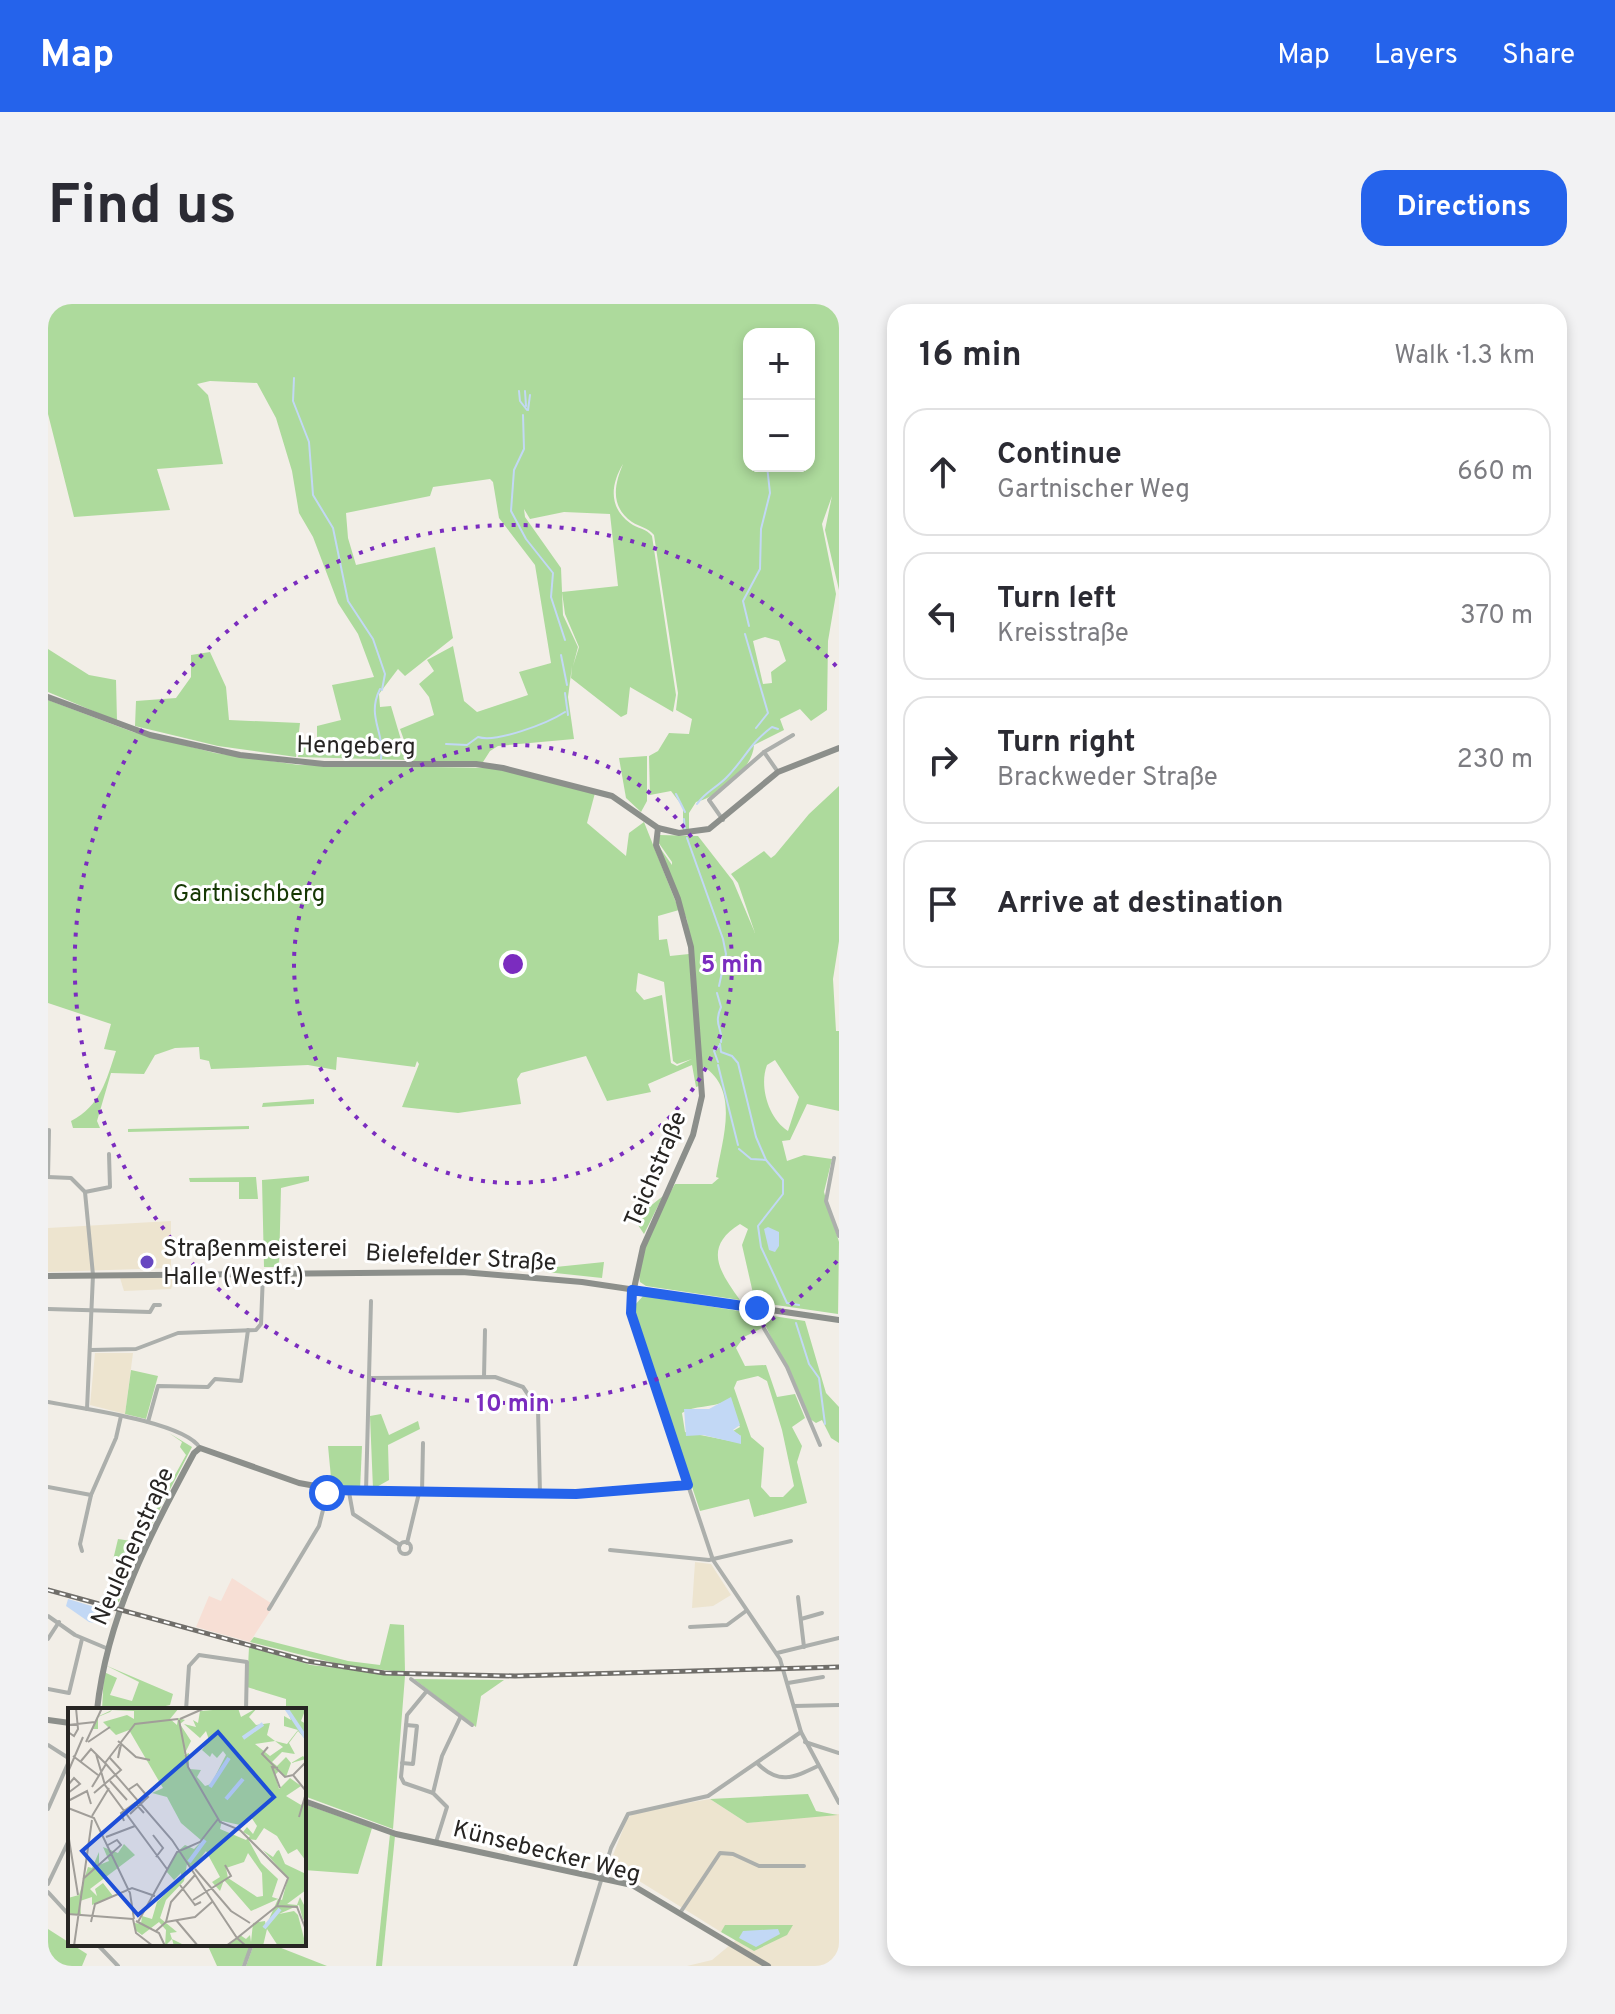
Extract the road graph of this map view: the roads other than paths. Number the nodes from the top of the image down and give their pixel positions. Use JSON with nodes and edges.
{"nodes":[{"id":1,"x":48,"y":697,"type":"edge"},
{"id":2,"x":793,"y":735,"type":"dead end"},
{"id":3,"x":839,"y":748,"type":"edge"},
{"id":4,"x":764,"y":752,"type":"junction"},
{"id":5,"x":778,"y":772,"type":"junction"},
{"id":6,"x":723,"y":820,"type":"junction"},
{"id":7,"x":658,"y":828,"type":"junction"},
{"id":8,"x":49,"y":1130,"type":"edge"},
{"id":9,"x":109,"y":1154,"type":"dead end"},
{"id":10,"x":834,"y":1158,"type":"dead end"},
{"id":11,"x":48,"y":1177,"type":"edge"},
{"id":12,"x":85,"y":1192,"type":"junction"},
{"id":13,"x":839,"y":1236,"type":"edge"},
{"id":14,"x":263,"y":1272,"type":"junction"},
{"id":15,"x":93,"y":1275,"type":"junction"},
{"id":16,"x":48,"y":1276,"type":"edge"},
{"id":17,"x":632,"y":1290,"type":"junction"},
{"id":18,"x":371,"y":1301,"type":"dead end"},
{"id":19,"x":160,"y":1305,"type":"dead end"},
{"id":20,"x":757,"y":1308,"type":"junction"},
{"id":21,"x":48,"y":1309,"type":"edge"},
{"id":22,"x":92,"y":1311,"type":"junction"},
{"id":23,"x":839,"y":1318,"type":"edge"},
{"id":24,"x":248,"y":1330,"type":"junction"},
{"id":25,"x":485,"y":1330,"type":"dead end"},
{"id":26,"x":91,"y":1350,"type":"junction"},
{"id":27,"x":484,"y":1377,"type":"junction"},
{"id":28,"x":371,"y":1378,"type":"junction"},
{"id":29,"x":48,"y":1402,"type":"edge"},
{"id":30,"x":87,"y":1409,"type":"junction"},
{"id":31,"x":121,"y":1416,"type":"junction"},
{"id":32,"x":148,"y":1422,"type":"junction"},
{"id":33,"x":423,"y":1443,"type":"dead end"},
{"id":34,"x":820,"y":1445,"type":"dead end"},
{"id":35,"x":200,"y":1448,"type":"junction"},
{"id":36,"x":688,"y":1485,"type":"junction"},
{"id":37,"x":48,"y":1487,"type":"edge"},
{"id":38,"x":328,"y":1490,"type":"junction"},
{"id":39,"x":349,"y":1492,"type":"junction"},
{"id":40,"x":366,"y":1493,"type":"junction"},
{"id":41,"x":420,"y":1493,"type":"junction"},
{"id":42,"x":540,"y":1494,"type":"junction"},
{"id":43,"x":91,"y":1495,"type":"junction"},
{"id":44,"x":791,"y":1541,"type":"dead end"},
{"id":45,"x":407,"y":1543,"type":"junction"},
{"id":46,"x":400,"y":1545,"type":"junction"},
{"id":47,"x":610,"y":1550,"type":"dead end"},
{"id":48,"x":82,"y":1551,"type":"dead end"},
{"id":49,"x":713,"y":1560,"type":"junction"},
{"id":50,"x":798,"y":1597,"type":"dead end"},
{"id":51,"x":269,"y":1609,"type":"dead end"},
{"id":52,"x":746,"y":1611,"type":"junction"},
{"id":53,"x":822,"y":1613,"type":"dead end"},
{"id":54,"x":48,"y":1616,"type":"edge"},
{"id":55,"x":800,"y":1619,"type":"junction"},
{"id":56,"x":59,"y":1622,"type":"junction"},
{"id":57,"x":690,"y":1627,"type":"dead end"},
{"id":58,"x":839,"y":1638,"type":"edge"},
{"id":59,"x":48,"y":1639,"type":"edge"},
{"id":60,"x":82,"y":1639,"type":"junction"},
{"id":61,"x":804,"y":1647,"type":"junction"},
{"id":62,"x":106,"y":1648,"type":"junction"},
{"id":63,"x":777,"y":1653,"type":"junction"},
{"id":64,"x":823,"y":1677,"type":"dead end"},
{"id":65,"x":411,"y":1679,"type":"dead end"},
{"id":66,"x":788,"y":1683,"type":"junction"},
{"id":67,"x":48,"y":1689,"type":"edge"},
{"id":68,"x":426,"y":1692,"type":"junction"},
{"id":69,"x":839,"y":1705,"type":"edge"},
{"id":70,"x":794,"y":1706,"type":"junction"},
{"id":71,"x":97,"y":1708,"type":"edge"},
{"id":72,"x":186,"y":1708,"type":"edge"},
{"id":73,"x":246,"y":1708,"type":"edge"},
{"id":74,"x":460,"y":1718,"type":"junction"},
{"id":75,"x":48,"y":1720,"type":"edge"},
{"id":76,"x":68,"y":1723,"type":"edge"},
{"id":77,"x":406,"y":1725,"type":"junction"},
{"id":78,"x":472,"y":1725,"type":"dead end"},
{"id":79,"x":801,"y":1732,"type":"junction"},
{"id":80,"x":805,"y":1742,"type":"junction"},
{"id":81,"x":48,"y":1745,"type":"edge"},
{"id":82,"x":839,"y":1753,"type":"edge"},
{"id":83,"x":68,"y":1758,"type":"edge"},
{"id":84,"x":68,"y":1762,"type":"edge"},
{"id":85,"x":402,"y":1763,"type":"junction"},
{"id":86,"x":757,"y":1763,"type":"junction"},
{"id":87,"x":818,"y":1766,"type":"junction"},
{"id":88,"x":51,"y":1790,"type":"edge"},
{"id":89,"x":433,"y":1793,"type":"junction"},
{"id":90,"x":306,"y":1802,"type":"edge"},
{"id":91,"x":839,"y":1803,"type":"edge"},
{"id":92,"x":48,"y":1809,"type":"edge"},
{"id":93,"x":68,"y":1842,"type":"edge"},
{"id":94,"x":436,"y":1842,"type":"junction"},
{"id":95,"x":804,"y":1866,"type":"dead end"},
{"id":96,"x":603,"y":1878,"type":"junction"},
{"id":97,"x":48,"y":1884,"type":"edge"},
{"id":98,"x":48,"y":1892,"type":"edge"},
{"id":99,"x":680,"y":1913,"type":"junction"},
{"id":100,"x":68,"y":1914,"type":"edge"},
{"id":101,"x":99,"y":1946,"type":"edge"},
{"id":102,"x":251,"y":1946,"type":"edge"},
{"id":103,"x":118,"y":1966,"type":"edge"},
{"id":104,"x":244,"y":1966,"type":"edge"},
{"id":105,"x":575,"y":1966,"type":"edge"},
{"id":106,"x":768,"y":1966,"type":"edge"}],
"edges":[{"from":1,"to":7,"type":"street","name":"Hengeberg"},
{"from":2,"to":4,"type":"street"},
{"from":3,"to":5,"type":"street"},
{"from":4,"to":5,"type":"street"},
{"from":4,"to":6,"type":"street"},
{"from":5,"to":6,"type":"street"},
{"from":6,"to":7,"type":"street"},
{"from":7,"to":17,"type":"street","name":"Teichstraße"},
{"from":8,"to":11,"type":"street"},
{"from":9,"to":12,"type":"street"},
{"from":10,"to":13,"type":"street"},
{"from":11,"to":12,"type":"street"},
{"from":12,"to":15,"type":"street"},
{"from":14,"to":15,"type":"street","name":"Bielefelder Straße"},
{"from":14,"to":17,"type":"street","name":"Bielefelder Straße"},
{"from":14,"to":24,"type":"street"},
{"from":15,"to":16,"type":"street","name":"Bielefelder Straße"},
{"from":15,"to":22,"type":"street"},
{"from":17,"to":20,"type":"street","name":"Bielefelder Straße"},
{"from":17,"to":36,"type":"street"},
{"from":18,"to":28,"type":"street"},
{"from":19,"to":22,"type":"street"},
{"from":20,"to":23,"type":"street","name":"Bielefelder Straße"},
{"from":20,"to":34,"type":"street"},
{"from":21,"to":22,"type":"street"},
{"from":22,"to":26,"type":"street"},
{"from":24,"to":26,"type":"street"},
{"from":24,"to":32,"type":"street"},
{"from":25,"to":27,"type":"street"},
{"from":26,"to":30,"type":"street"},
{"from":27,"to":28,"type":"street"},
{"from":27,"to":42,"type":"street"},
{"from":28,"to":40,"type":"street"},
{"from":29,"to":30,"type":"street"},
{"from":30,"to":31,"type":"street"},
{"from":31,"to":32,"type":"street"},
{"from":31,"to":43,"type":"street"},
{"from":32,"to":35,"type":"street"},
{"from":33,"to":41,"type":"street"},
{"from":35,"to":38,"type":"street"},
{"from":35,"to":62,"type":"street","name":"Neulehenstraße"},
{"from":36,"to":42,"type":"street"},
{"from":36,"to":49,"type":"street"},
{"from":37,"to":43,"type":"street"},
{"from":38,"to":39,"type":"street"},
{"from":38,"to":51,"type":"street"},
{"from":39,"to":40,"type":"street"},
{"from":39,"to":46,"type":"street"},
{"from":40,"to":41,"type":"street"},
{"from":41,"to":42,"type":"street"},
{"from":41,"to":45,"type":"street"},
{"from":43,"to":48,"type":"street"},
{"from":44,"to":49,"type":"street"},
{"from":45,"to":46,"type":"street"},
{"from":45,"to":46,"type":"street"},
{"from":47,"to":49,"type":"street"},
{"from":49,"to":52,"type":"street"},
{"from":50,"to":55,"type":"street"},
{"from":52,"to":57,"type":"street"},
{"from":52,"to":63,"type":"street"},
{"from":53,"to":55,"type":"street"},
{"from":54,"to":56,"type":"street"},
{"from":55,"to":61,"type":"street"},
{"from":56,"to":59,"type":"street"},
{"from":56,"to":60,"type":"street"},
{"from":58,"to":61,"type":"street"},
{"from":60,"to":62,"type":"street"},
{"from":60,"to":67,"type":"street"},
{"from":61,"to":63,"type":"street"},
{"from":62,"to":71,"type":"street","name":"Neulehenstraße"},
{"from":63,"to":66,"type":"street"},
{"from":64,"to":66,"type":"street"},
{"from":65,"to":68,"type":"street"},
{"from":66,"to":70,"type":"street"},
{"from":68,"to":74,"type":"street"},
{"from":68,"to":77,"type":"street"},
{"from":69,"to":70,"type":"street"},
{"from":70,"to":79,"type":"street"},
{"from":72,"to":73,"type":"street"},
{"from":74,"to":78,"type":"street"},
{"from":74,"to":89,"type":"street"},
{"from":75,"to":76,"type":"street"},
{"from":77,"to":85,"type":"street"},
{"from":77,"to":85,"type":"street"},
{"from":79,"to":80,"type":"street"},
{"from":79,"to":86,"type":"street"},
{"from":80,"to":82,"type":"street"},
{"from":80,"to":87,"type":"street"},
{"from":81,"to":83,"type":"street"},
{"from":84,"to":88,"type":"street"},
{"from":85,"to":89,"type":"street"},
{"from":86,"to":87,"type":"street"},
{"from":86,"to":96,"type":"street"},
{"from":87,"to":91,"type":"street"},
{"from":88,"to":92,"type":"street"},
{"from":89,"to":94,"type":"street"},
{"from":90,"to":94,"type":"street","name":"Künsebecker Weg"},
{"from":93,"to":97,"type":"street"},
{"from":94,"to":96,"type":"street","name":"Künsebecker Weg"},
{"from":95,"to":99,"type":"street"},
{"from":96,"to":99,"type":"street","name":"Künsebecker Weg"},
{"from":96,"to":105,"type":"street"},
{"from":98,"to":100,"type":"street"},
{"from":99,"to":106,"type":"street","name":"Künsebecker Weg"},
{"from":101,"to":103,"type":"street"},
{"from":102,"to":104,"type":"street"}]}
